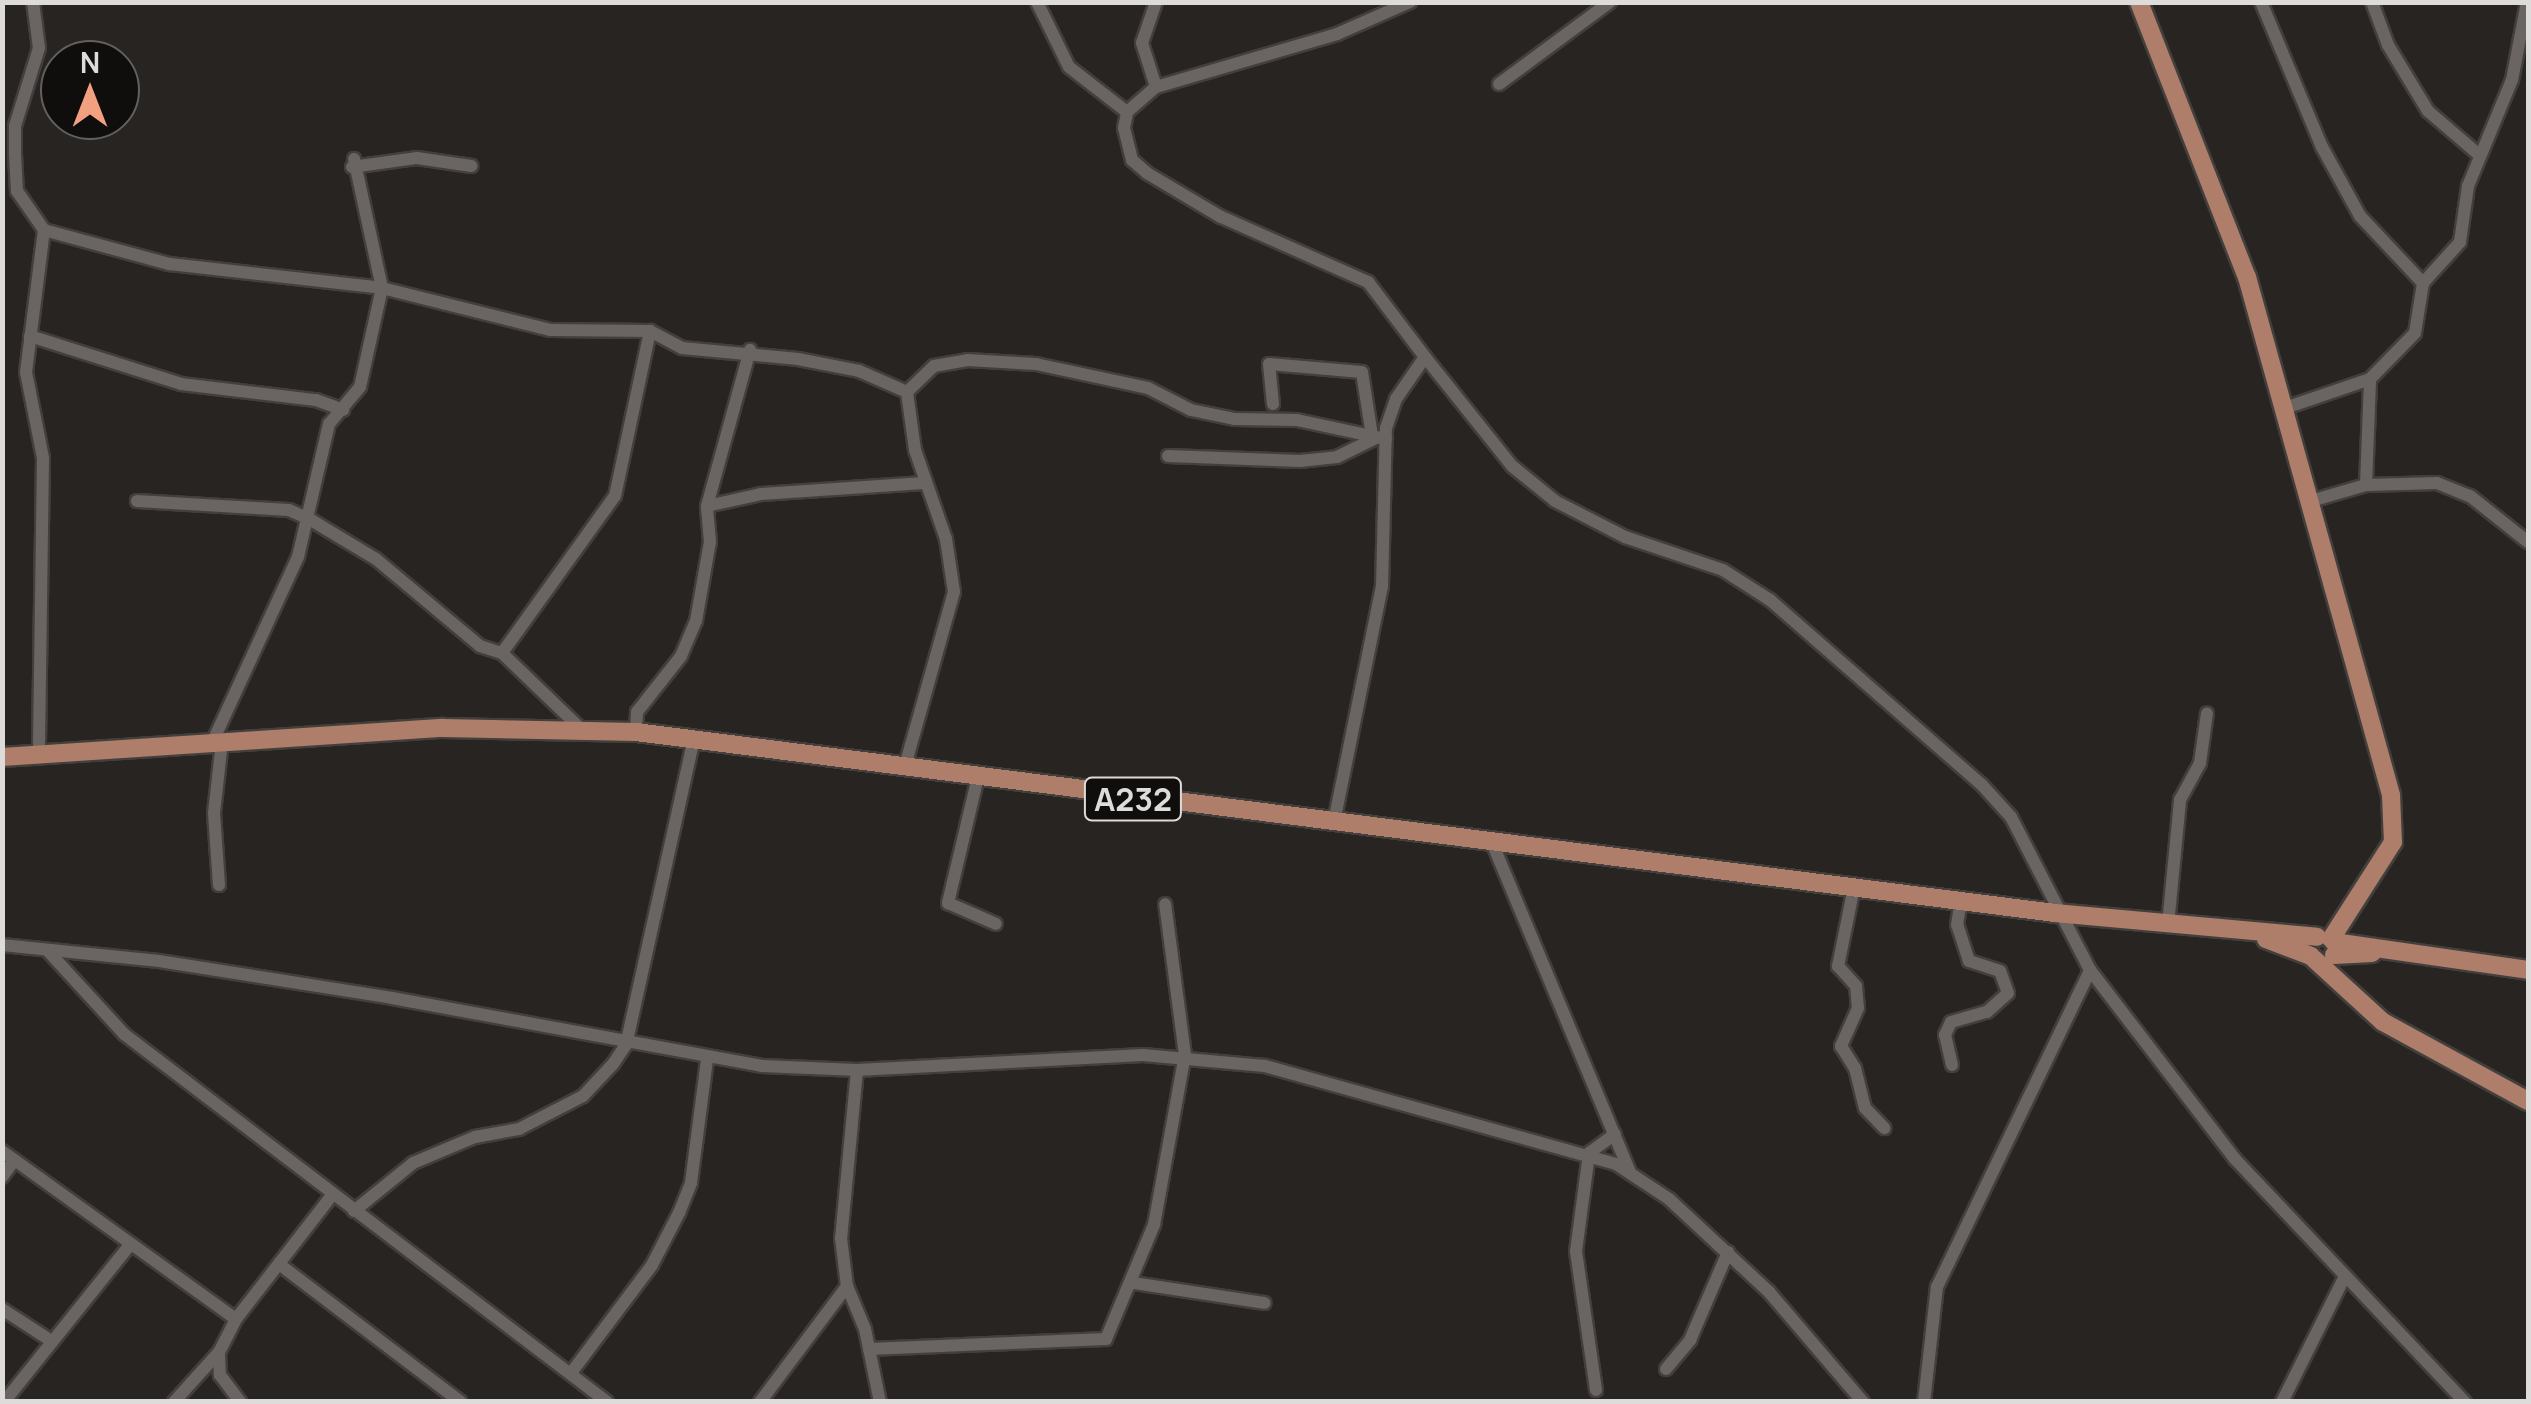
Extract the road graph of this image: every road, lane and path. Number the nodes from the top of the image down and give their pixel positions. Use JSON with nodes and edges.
{"nodes":[{"id":1,"x":33,"y":2,"type":"edge"},
{"id":2,"x":1037,"y":2,"type":"edge"},
{"id":3,"x":1156,"y":2,"type":"edge"},
{"id":4,"x":1410,"y":2,"type":"edge"},
{"id":5,"x":1610,"y":2,"type":"edge"},
{"id":6,"x":2139,"y":2,"type":"edge"},
{"id":7,"x":2261,"y":2,"type":"edge"},
{"id":8,"x":2372,"y":2,"type":"edge"},
{"id":9,"x":2527,"y":2,"type":"edge"},
{"id":10,"x":1500,"y":84,"type":"dead end"},
{"id":11,"x":1156,"y":87,"type":"junction"},
{"id":12,"x":1128,"y":112,"type":"junction"},
{"id":13,"x":2478,"y":154,"type":"junction"},
{"id":14,"x":472,"y":166,"type":"dead end"},
{"id":15,"x":44,"y":230,"type":"junction"},
{"id":16,"x":2423,"y":283,"type":"junction"},
{"id":17,"x":382,"y":288,"type":"junction"},
{"id":18,"x":650,"y":331,"type":"junction"},
{"id":19,"x":30,"y":336,"type":"junction"},
{"id":20,"x":750,"y":350,"type":"junction"},
{"id":21,"x":1425,"y":357,"type":"junction"},
{"id":22,"x":2370,"y":378,"type":"junction"},
{"id":23,"x":907,"y":392,"type":"junction"},
{"id":24,"x":1273,"y":404,"type":"dead end"},
{"id":25,"x":2285,"y":408,"type":"junction"},
{"id":26,"x":342,"y":410,"type":"junction"},
{"id":27,"x":1378,"y":437,"type":"junction"},
{"id":28,"x":1168,"y":456,"type":"dead end"},
{"id":29,"x":924,"y":483,"type":"junction"},
{"id":30,"x":2366,"y":485,"type":"junction"},
{"id":31,"x":137,"y":501,"type":"dead end"},
{"id":32,"x":2310,"y":501,"type":"junction"},
{"id":33,"x":707,"y":506,"type":"junction"},
{"id":34,"x":311,"y":520,"type":"junction"},
{"id":35,"x":2528,"y":542,"type":"edge"},
{"id":36,"x":502,"y":652,"type":"junction"},
{"id":37,"x":2207,"y":713,"type":"dead end"},
{"id":38,"x":581,"y":729,"type":"junction"},
{"id":39,"x":636,"y":732,"type":"junction"},
{"id":40,"x":694,"y":738,"type":"junction"},
{"id":41,"x":217,"y":742,"type":"junction"},
{"id":42,"x":40,"y":754,"type":"junction"},
{"id":43,"x":2,"y":757,"type":"edge"},
{"id":44,"x":906,"y":766,"type":"junction"},
{"id":45,"x":978,"y":778,"type":"junction"},
{"id":46,"x":1334,"y":822,"type":"junction"},
{"id":47,"x":1491,"y":840,"type":"junction"},
{"id":48,"x":220,"y":885,"type":"dead end"},
{"id":49,"x":1854,"y":887,"type":"junction"},
{"id":50,"x":1961,"y":901,"type":"junction"},
{"id":51,"x":1165,"y":904,"type":"dead end"},
{"id":52,"x":2055,"y":913,"type":"junction"},
{"id":53,"x":996,"y":924,"type":"dead end"},
{"id":54,"x":2168,"y":926,"type":"junction"},
{"id":55,"x":2,"y":945,"type":"edge"},
{"id":56,"x":2324,"y":948,"type":"junction"},
{"id":57,"x":48,"y":951,"type":"junction"},
{"id":58,"x":2090,"y":970,"type":"junction"},
{"id":59,"x":2528,"y":970,"type":"edge"},
{"id":60,"x":626,"y":1045,"type":"junction"},
{"id":61,"x":1185,"y":1056,"type":"junction"},
{"id":62,"x":707,"y":1060,"type":"junction"},
{"id":63,"x":1952,"y":1065,"type":"dead end"},
{"id":64,"x":857,"y":1070,"type":"junction"},
{"id":65,"x":2528,"y":1101,"type":"edge"},
{"id":66,"x":1884,"y":1128,"type":"dead end"},
{"id":67,"x":1615,"y":1134,"type":"junction"},
{"id":68,"x":2,"y":1151,"type":"edge"},
{"id":69,"x":1590,"y":1154,"type":"junction"},
{"id":70,"x":15,"y":1160,"type":"junction"},
{"id":71,"x":1630,"y":1172,"type":"junction"},
{"id":72,"x":2,"y":1176,"type":"edge"},
{"id":73,"x":333,"y":1194,"type":"junction"},
{"id":74,"x":354,"y":1212,"type":"junction"},
{"id":75,"x":128,"y":1246,"type":"junction"},
{"id":76,"x":1728,"y":1252,"type":"junction"},
{"id":77,"x":280,"y":1264,"type":"junction"},
{"id":78,"x":2345,"y":1276,"type":"junction"},
{"id":79,"x":1134,"y":1283,"type":"junction"},
{"id":80,"x":847,"y":1286,"type":"junction"},
{"id":81,"x":1264,"y":1304,"type":"dead end"},
{"id":82,"x":2,"y":1309,"type":"edge"},
{"id":83,"x":236,"y":1319,"type":"junction"},
{"id":84,"x":50,"y":1340,"type":"junction"},
{"id":85,"x":869,"y":1349,"type":"junction"},
{"id":86,"x":218,"y":1352,"type":"junction"},
{"id":87,"x":1666,"y":1369,"type":"dead end"},
{"id":88,"x":571,"y":1374,"type":"junction"},
{"id":89,"x":2452,"y":1385,"type":"junction"},
{"id":90,"x":1596,"y":1390,"type":"dead end"},
{"id":91,"x":4,"y":1402,"type":"edge"},
{"id":92,"x":174,"y":1402,"type":"edge"},
{"id":93,"x":240,"y":1402,"type":"edge"},
{"id":94,"x":461,"y":1402,"type":"edge"},
{"id":95,"x":607,"y":1402,"type":"edge"},
{"id":96,"x":760,"y":1402,"type":"edge"},
{"id":97,"x":880,"y":1402,"type":"edge"},
{"id":98,"x":1864,"y":1402,"type":"edge"},
{"id":99,"x":1924,"y":1402,"type":"edge"},
{"id":100,"x":2282,"y":1402,"type":"edge"},
{"id":101,"x":2447,"y":1402,"type":"edge"},
{"id":102,"x":2465,"y":1402,"type":"edge"}],
"edges":[{"from":1,"to":15,"type":"street"},
{"from":2,"to":12,"type":"street"},
{"from":3,"to":11,"type":"street"},
{"from":4,"to":11,"type":"street"},
{"from":5,"to":10,"type":"street"},
{"from":6,"to":25,"type":"main road"},
{"from":7,"to":16,"type":"street"},
{"from":8,"to":13,"type":"street"},
{"from":9,"to":13,"type":"street"},
{"from":11,"to":12,"type":"street"},
{"from":12,"to":21,"type":"street"},
{"from":13,"to":16,"type":"street"},
{"from":14,"to":17,"type":"street"},
{"from":15,"to":17,"type":"street"},
{"from":15,"to":19,"type":"street"},
{"from":16,"to":22,"type":"street"},
{"from":17,"to":18,"type":"street"},
{"from":17,"to":26,"type":"street"},
{"from":18,"to":20,"type":"street"},
{"from":18,"to":36,"type":"street"},
{"from":19,"to":26,"type":"street"},
{"from":19,"to":42,"type":"street"},
{"from":20,"to":23,"type":"street"},
{"from":20,"to":33,"type":"street"},
{"from":21,"to":27,"type":"street"},
{"from":21,"to":52,"type":"street"},
{"from":22,"to":25,"type":"street"},
{"from":22,"to":30,"type":"street"},
{"from":23,"to":27,"type":"street"},
{"from":23,"to":29,"type":"street"},
{"from":24,"to":27,"type":"street"},
{"from":25,"to":32,"type":"main road"},
{"from":26,"to":34,"type":"street"},
{"from":27,"to":28,"type":"street"},
{"from":27,"to":46,"type":"street"},
{"from":29,"to":33,"type":"street"},
{"from":29,"to":44,"type":"street"},
{"from":30,"to":32,"type":"street"},
{"from":30,"to":35,"type":"street"},
{"from":31,"to":34,"type":"street"},
{"from":32,"to":56,"type":"main road"},
{"from":33,"to":39,"type":"street"},
{"from":34,"to":36,"type":"street"},
{"from":34,"to":41,"type":"street"},
{"from":36,"to":38,"type":"street"},
{"from":37,"to":54,"type":"street"},
{"from":38,"to":39,"type":"main road","number":"A232"},
{"from":38,"to":41,"type":"main road","number":"A232"},
{"from":39,"to":40,"type":"main road","number":"A232"},
{"from":40,"to":44,"type":"main road","number":"A232"},
{"from":40,"to":60,"type":"street"},
{"from":41,"to":42,"type":"main road","number":"A232"},
{"from":41,"to":48,"type":"street"},
{"from":42,"to":43,"type":"main road","number":"A232"},
{"from":44,"to":45,"type":"main road","number":"A232"},
{"from":45,"to":46,"type":"main road","number":"A232"},
{"from":45,"to":53,"type":"street"},
{"from":46,"to":47,"type":"main road","number":"A232"},
{"from":47,"to":49,"type":"main road","number":"A232"},
{"from":47,"to":67,"type":"street"},
{"from":49,"to":50,"type":"main road","number":"A232"},
{"from":49,"to":66,"type":"street"},
{"from":50,"to":52,"type":"main road","number":"A232"},
{"from":50,"to":63,"type":"street"},
{"from":51,"to":61,"type":"street"},
{"from":52,"to":54,"type":"main road","number":"A232"},
{"from":52,"to":58,"type":"street"},
{"from":54,"to":56,"type":"main road","number":"A232"},
{"from":55,"to":57,"type":"street"},
{"from":56,"to":59,"type":"main road","number":"A232"},
{"from":56,"to":65,"type":"main road"},
{"from":57,"to":60,"type":"street"},
{"from":57,"to":73,"type":"street"},
{"from":58,"to":78,"type":"street"},
{"from":58,"to":99,"type":"street"},
{"from":60,"to":62,"type":"street"},
{"from":60,"to":74,"type":"street"},
{"from":61,"to":64,"type":"street"},
{"from":61,"to":69,"type":"street"},
{"from":61,"to":79,"type":"street"},
{"from":62,"to":64,"type":"street"},
{"from":62,"to":88,"type":"street"},
{"from":64,"to":80,"type":"street"},
{"from":67,"to":69,"type":"street"},
{"from":67,"to":71,"type":"street"},
{"from":68,"to":70,"type":"street"},
{"from":69,"to":71,"type":"street"},
{"from":69,"to":90,"type":"street"},
{"from":70,"to":72,"type":"street"},
{"from":70,"to":75,"type":"street"},
{"from":71,"to":76,"type":"street"},
{"from":73,"to":74,"type":"street"},
{"from":73,"to":77,"type":"street"},
{"from":74,"to":88,"type":"street"},
{"from":75,"to":83,"type":"street"},
{"from":75,"to":84,"type":"street"},
{"from":76,"to":87,"type":"street"},
{"from":76,"to":98,"type":"street"},
{"from":77,"to":83,"type":"street"},
{"from":77,"to":94,"type":"street"},
{"from":78,"to":89,"type":"street"},
{"from":78,"to":100,"type":"street"},
{"from":79,"to":81,"type":"street"},
{"from":79,"to":85,"type":"street"},
{"from":80,"to":85,"type":"street"},
{"from":80,"to":96,"type":"street"},
{"from":82,"to":84,"type":"street"},
{"from":83,"to":86,"type":"street"},
{"from":84,"to":91,"type":"street"},
{"from":85,"to":97,"type":"street"},
{"from":86,"to":92,"type":"street"},
{"from":86,"to":93,"type":"street"},
{"from":88,"to":95,"type":"street"},
{"from":89,"to":101,"type":"street"},
{"from":89,"to":102,"type":"street"}]}
